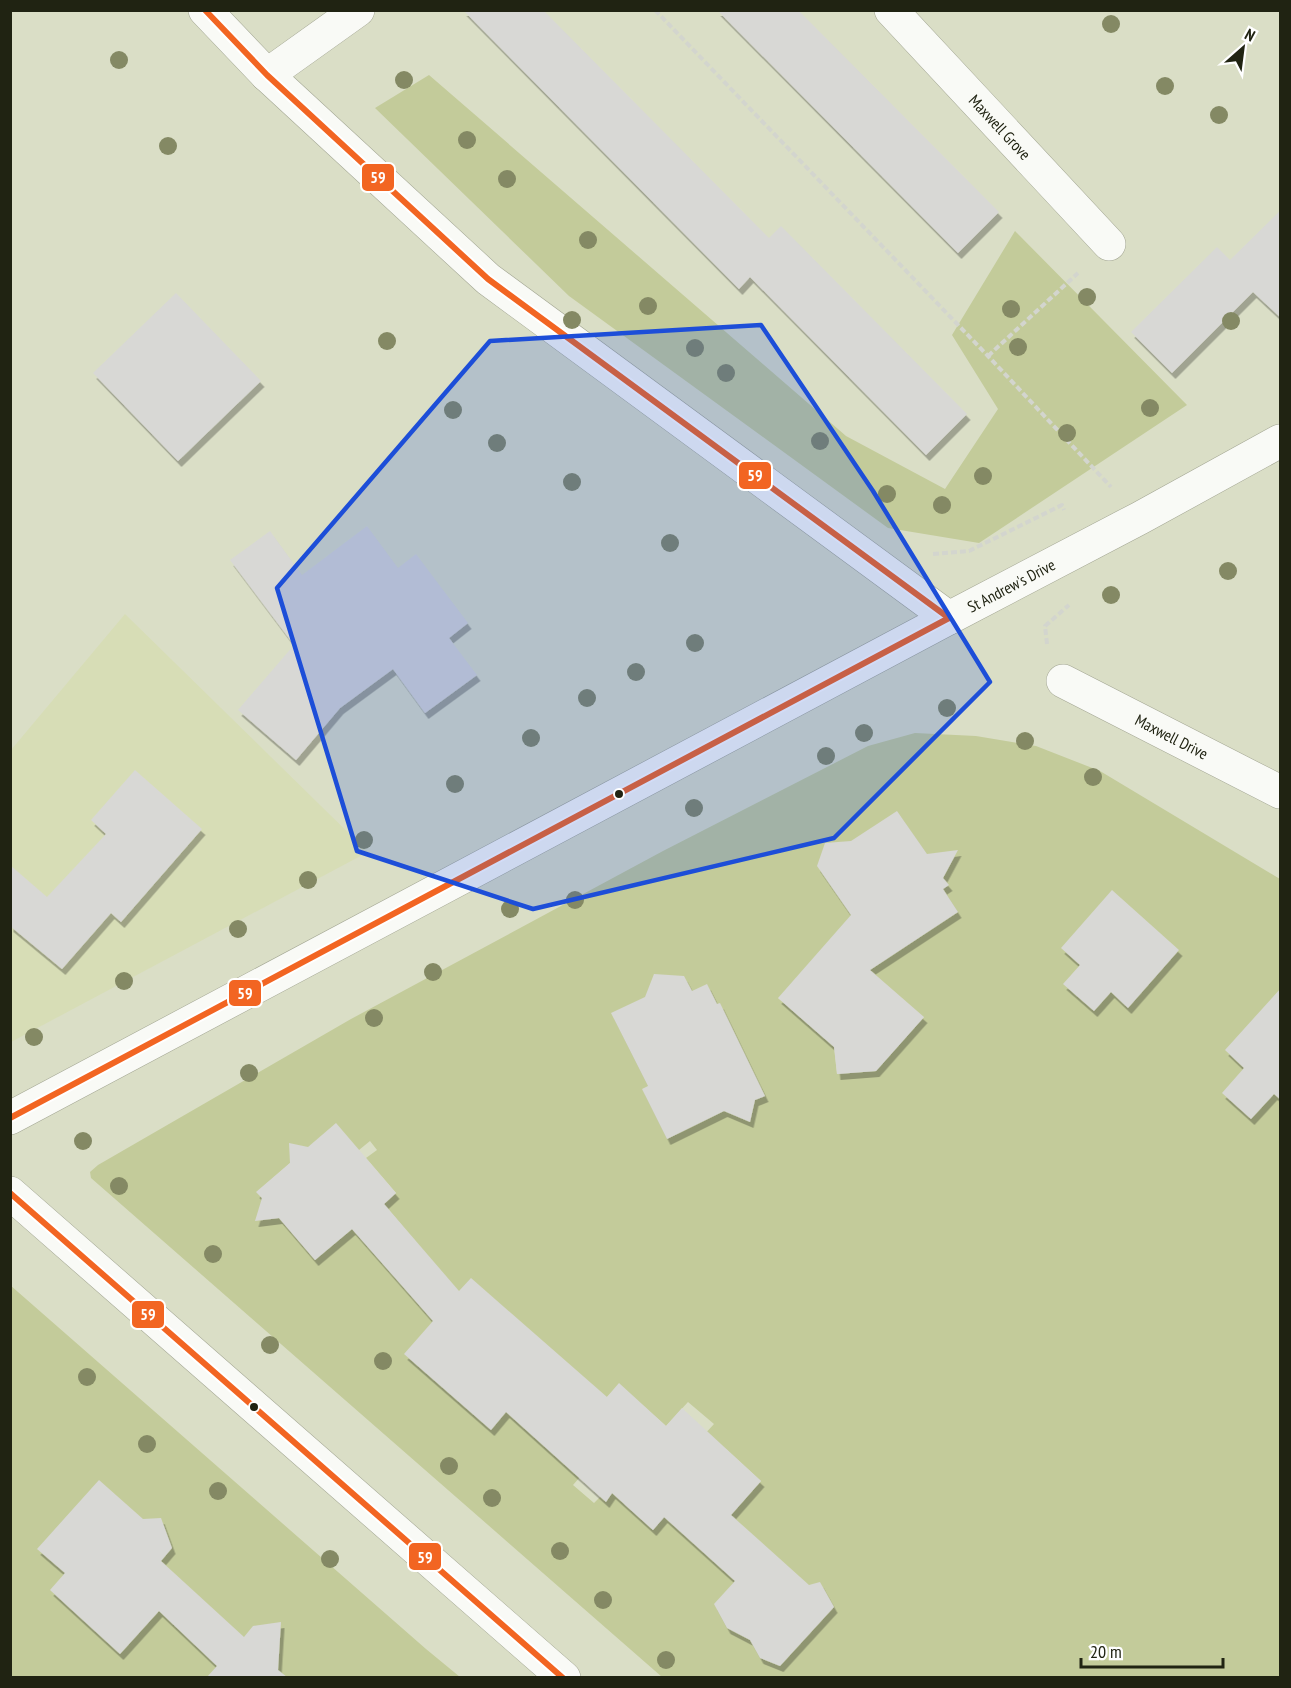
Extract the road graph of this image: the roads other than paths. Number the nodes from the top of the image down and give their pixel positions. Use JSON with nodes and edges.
{"nodes":[{"id":1,"x":205,"y":10,"type":"edge"},
{"id":2,"x":358,"y":10,"type":"edge"},
{"id":3,"x":891,"y":10,"type":"edge"},
{"id":4,"x":267,"y":75,"type":"junction"},
{"id":5,"x":1109,"y":244,"type":"road end"},
{"id":6,"x":1281,"y":441,"type":"edge"},
{"id":7,"x":949,"y":618,"type":"junction"},
{"id":8,"x":1063,"y":681,"type":"road end"},
{"id":9,"x":1281,"y":792,"type":"edge"},
{"id":10,"x":10,"y":1118,"type":"edge"},
{"id":11,"x":10,"y":1193,"type":"edge"},
{"id":12,"x":564,"y":1677,"type":"edge"}],
"edges":[{"from":1,"to":4,"type":"street"},
{"from":2,"to":4,"type":"street"},
{"from":3,"to":5,"type":"street","name":"Maxwell Grove"},
{"from":4,"to":7,"type":"street"},
{"from":6,"to":7,"type":"street","name":"St Andrew's Drive"},
{"from":7,"to":10,"type":"street","name":"St Andrew's Drive"},
{"from":8,"to":9,"type":"street","name":"Maxwell Drive"},
{"from":11,"to":12,"type":"street"}]}
